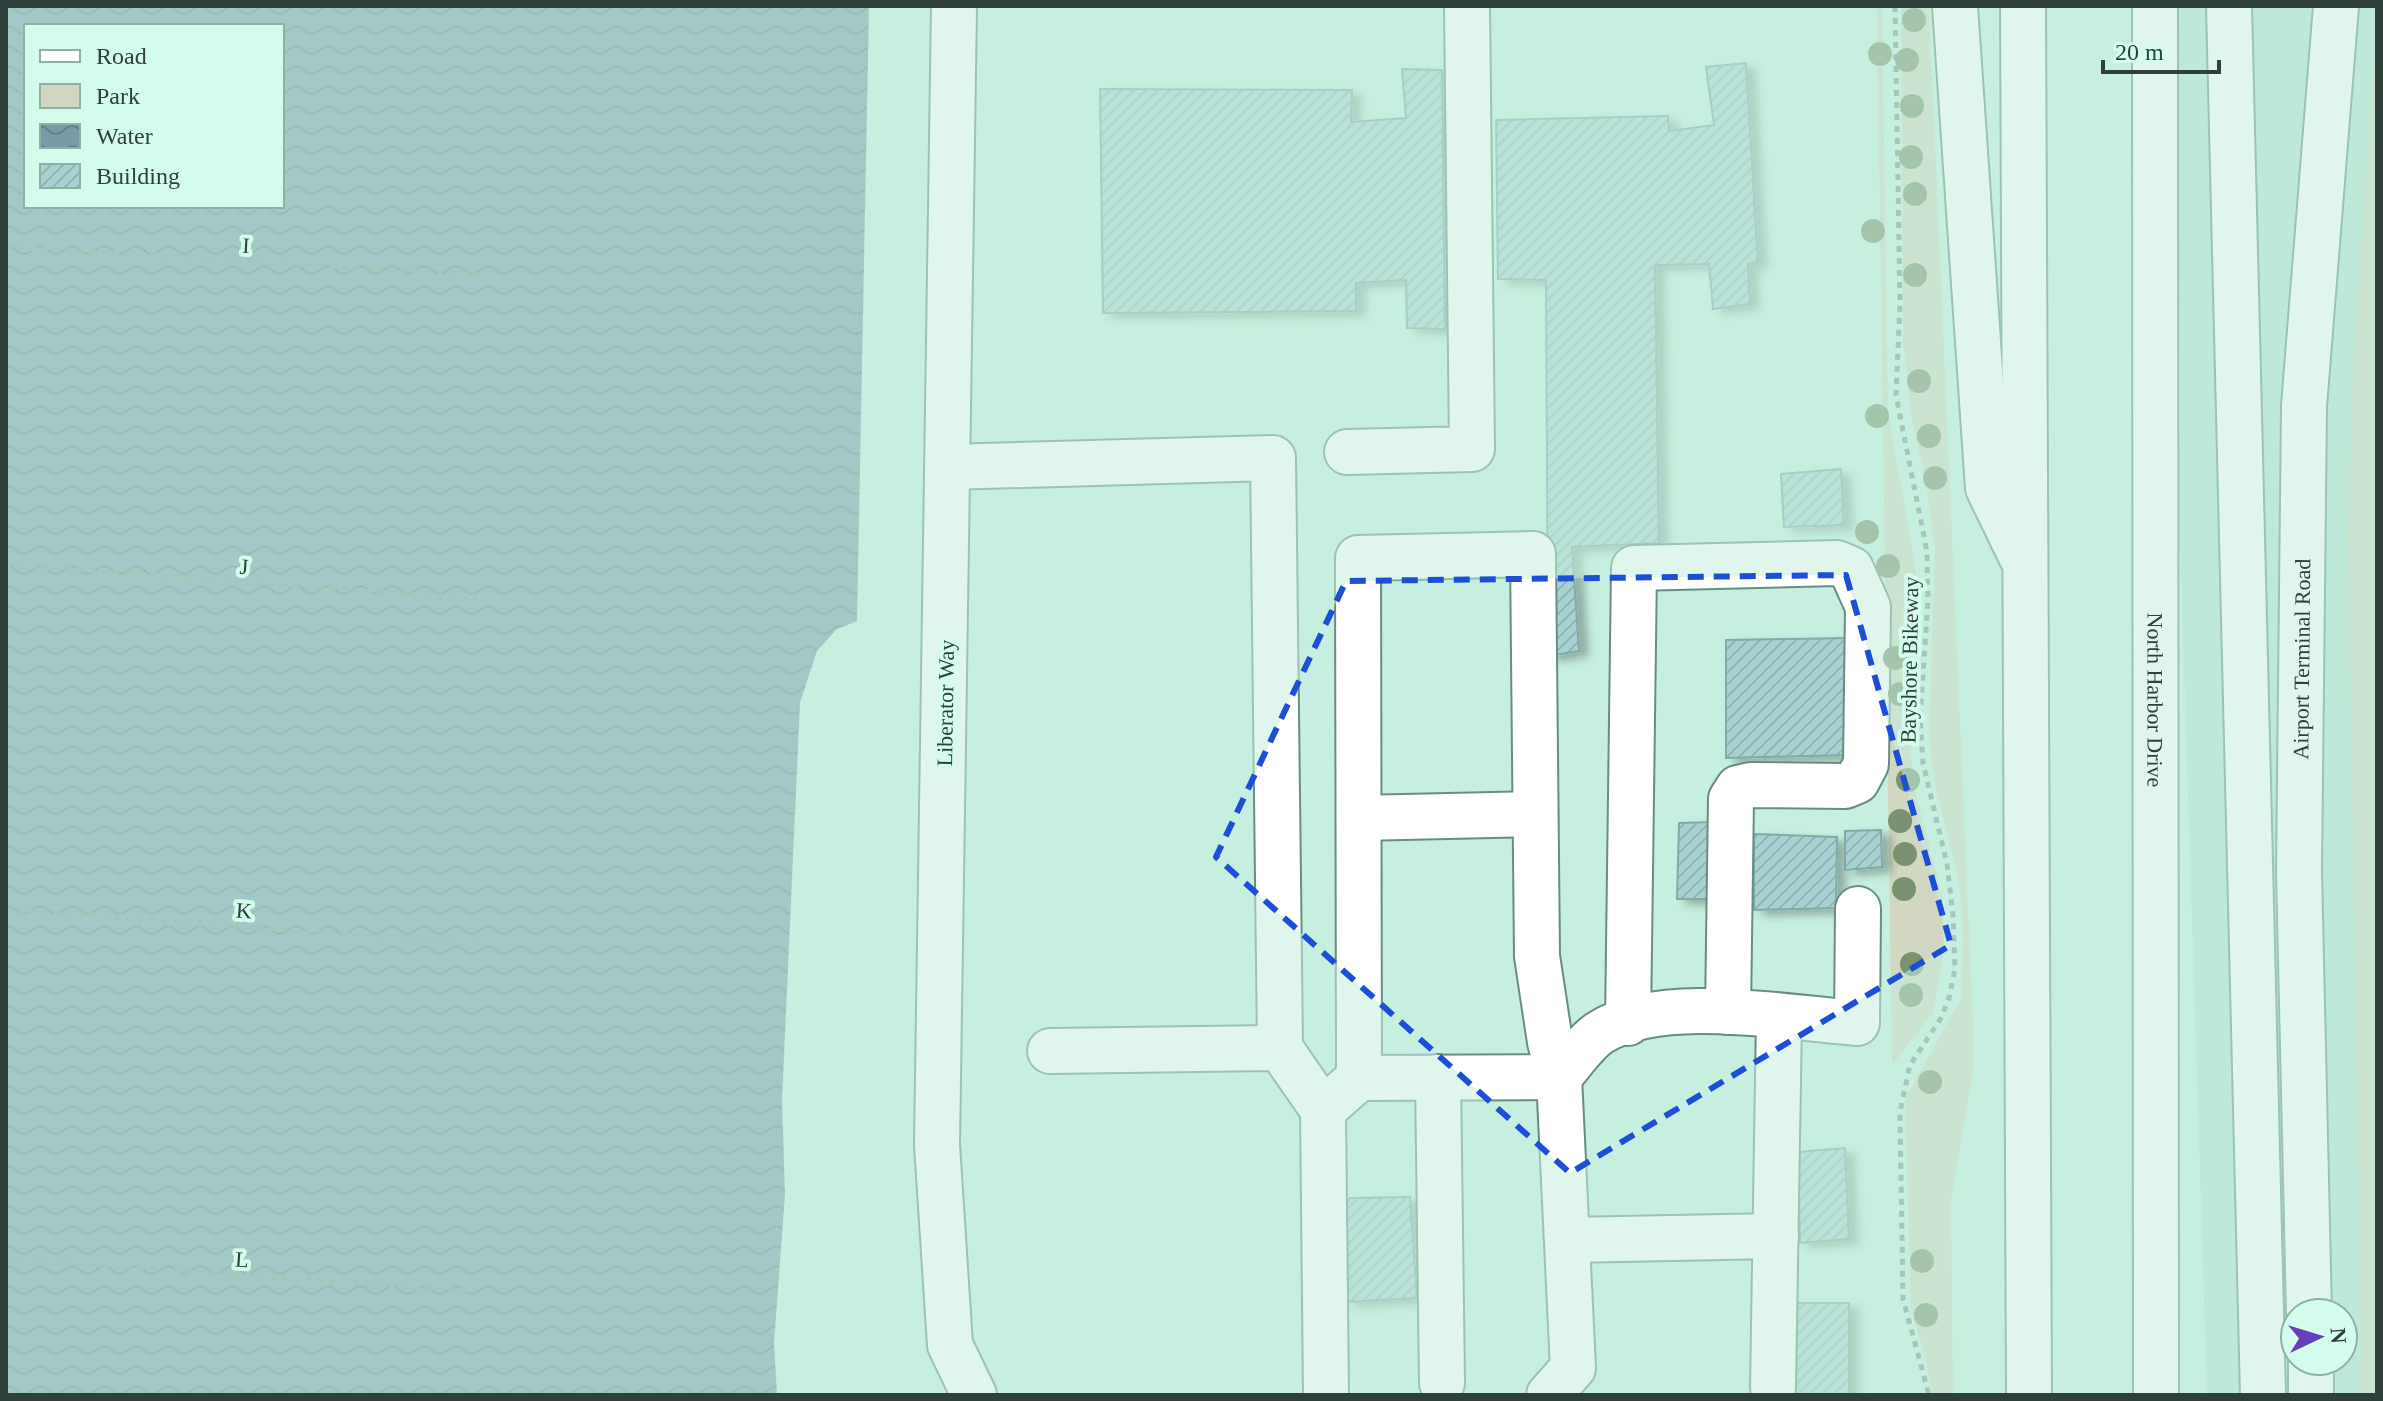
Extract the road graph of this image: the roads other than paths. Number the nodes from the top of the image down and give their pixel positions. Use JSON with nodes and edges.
{"nodes":[{"id":1,"x":954,"y":6,"type":"edge"},
{"id":2,"x":1467,"y":6,"type":"edge"},
{"id":3,"x":1955,"y":6,"type":"edge"},
{"id":4,"x":2023,"y":6,"type":"edge"},
{"id":5,"x":2155,"y":6,"type":"edge"},
{"id":6,"x":2229,"y":6,"type":"edge"},
{"id":7,"x":2310,"y":6,"type":"edge"},
{"id":8,"x":2336,"y":6,"type":"edge"},
{"id":9,"x":2322,"y":181,"type":"junction"},
{"id":10,"x":1347,"y":452,"type":"dead end"},
{"id":11,"x":948,"y":467,"type":"junction"},
{"id":12,"x":2026,"y":560,"type":"junction"},
{"id":13,"x":1535,"y":814,"type":"junction"},
{"id":14,"x":1359,"y":818,"type":"junction"},
{"id":15,"x":1858,"y":909,"type":"dead end"},
{"id":16,"x":1728,"y":1012,"type":"junction"},
{"id":17,"x":1779,"y":1017,"type":"junction"},
{"id":18,"x":1628,"y":1023,"type":"junction"},
{"id":19,"x":1280,"y":1048,"type":"junction"},
{"id":20,"x":1050,"y":1051,"type":"dead end"},
{"id":21,"x":1438,"y":1077,"type":"junction"},
{"id":22,"x":1559,"y":1077,"type":"junction"},
{"id":23,"x":1359,"y":1078,"type":"junction"},
{"id":24,"x":1323,"y":1110,"type":"junction"},
{"id":25,"x":1776,"y":1236,"type":"junction"},
{"id":26,"x":1568,"y":1240,"type":"junction"},
{"id":27,"x":2309,"y":1297,"type":"edge"},
{"id":28,"x":1442,"y":1383,"type":"dead end"},
{"id":29,"x":1773,"y":1388,"type":"dead end"},
{"id":30,"x":974,"y":1395,"type":"edge"},
{"id":31,"x":1326,"y":1395,"type":"edge"},
{"id":32,"x":1549,"y":1395,"type":"edge"},
{"id":33,"x":2029,"y":1395,"type":"edge"},
{"id":34,"x":2156,"y":1395,"type":"edge"},
{"id":35,"x":2263,"y":1395,"type":"edge"}],
"edges":[{"from":1,"to":11,"type":"main road","name":"Liberator Way"},
{"from":2,"to":10,"type":"main road"},
{"from":3,"to":12,"type":"main road"},
{"from":4,"to":12,"type":"main road"},
{"from":5,"to":34,"type":"main road","name":"North Harbor Drive"},
{"from":6,"to":35,"type":"main road"},
{"from":7,"to":9,"type":"main road"},
{"from":8,"to":9,"type":"main road","name":"Airport Terminal Road"},
{"from":9,"to":27,"type":"main road","name":"Airport Terminal Road"},
{"from":11,"to":19,"type":"main road"},
{"from":11,"to":30,"type":"main road","name":"Liberator Way"},
{"from":12,"to":33,"type":"main road"},
{"from":13,"to":14,"type":"main road"},
{"from":13,"to":14,"type":"main road"},
{"from":13,"to":22,"type":"main road"},
{"from":14,"to":23,"type":"main road"},
{"from":15,"to":17,"type":"main road"},
{"from":16,"to":17,"type":"main road"},
{"from":16,"to":18,"type":"main road"},
{"from":16,"to":18,"type":"main road"},
{"from":17,"to":25,"type":"main road"},
{"from":18,"to":22,"type":"main road"},
{"from":19,"to":20,"type":"main road"},
{"from":19,"to":24,"type":"main road"},
{"from":21,"to":22,"type":"main road"},
{"from":21,"to":23,"type":"main road"},
{"from":21,"to":28,"type":"main road"},
{"from":22,"to":26,"type":"main road"},
{"from":23,"to":24,"type":"main road"},
{"from":24,"to":31,"type":"main road"},
{"from":25,"to":26,"type":"main road"},
{"from":25,"to":29,"type":"main road"},
{"from":26,"to":32,"type":"main road"}]}
